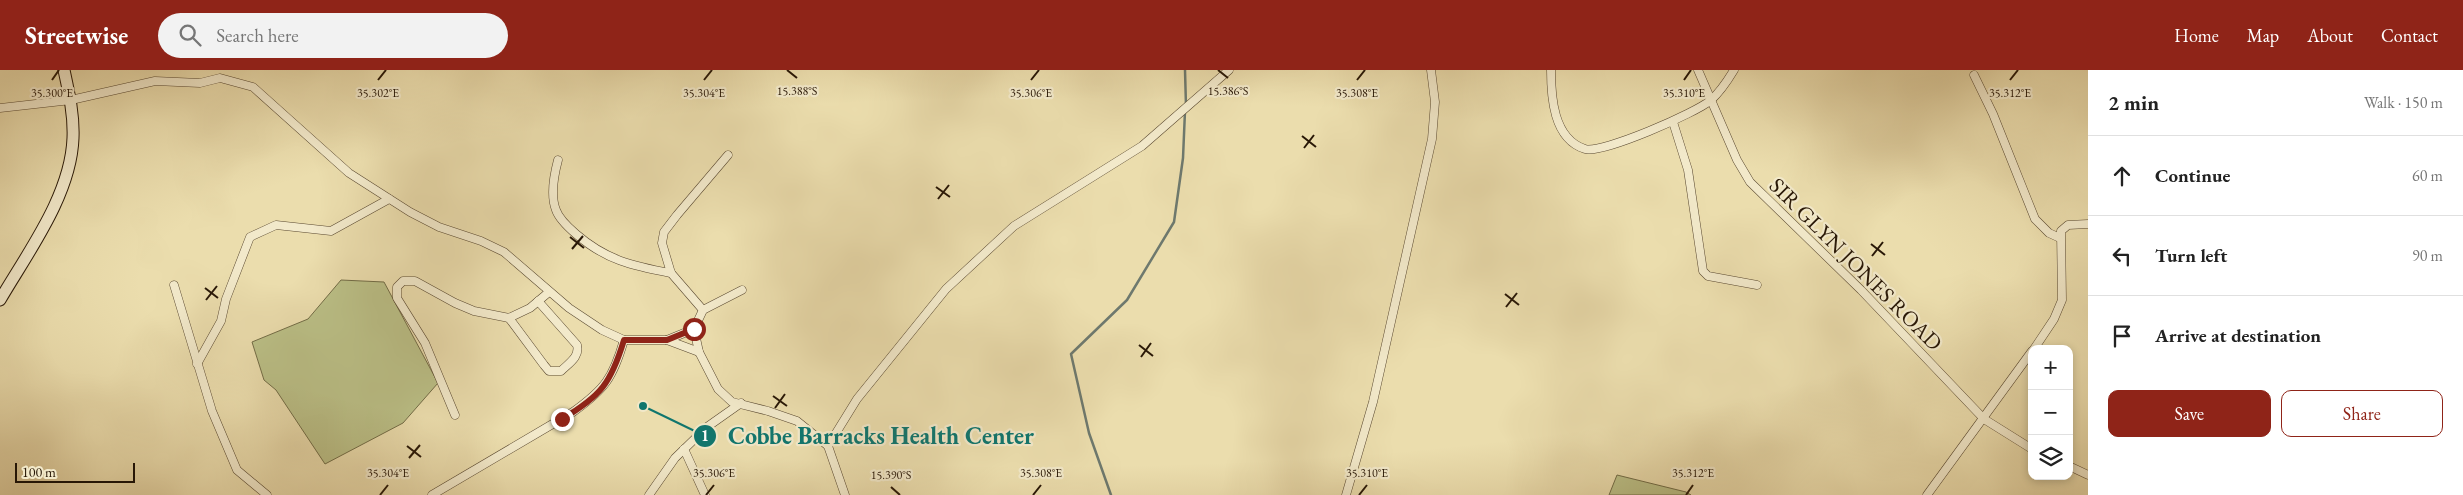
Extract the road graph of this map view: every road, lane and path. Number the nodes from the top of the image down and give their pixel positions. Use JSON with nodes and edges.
{"nodes":[{"id":1,"x":64,"y":70,"type":"edge"},
{"id":2,"x":1229,"y":70,"type":"edge"},
{"id":3,"x":1431,"y":70,"type":"edge"},
{"id":4,"x":1551,"y":70,"type":"edge"},
{"id":5,"x":1698,"y":70,"type":"edge"},
{"id":6,"x":1734,"y":70,"type":"edge"},
{"id":7,"x":1974,"y":74,"type":"dead end"},
{"id":8,"x":71,"y":100,"type":"junction"},
{"id":9,"x":1712,"y":100,"type":"junction"},
{"id":10,"x":0,"y":108,"type":"edge"},
{"id":11,"x":1673,"y":122,"type":"junction"},
{"id":12,"x":728,"y":155,"type":"dead end"},
{"id":13,"x":558,"y":160,"type":"dead end"},
{"id":14,"x":389,"y":199,"type":"junction"},
{"id":15,"x":2088,"y":224,"type":"edge"},
{"id":16,"x":2060,"y":238,"type":"junction"},
{"id":17,"x":671,"y":273,"type":"junction"},
{"id":18,"x":174,"y":284,"type":"dead end"},
{"id":19,"x":1757,"y":285,"type":"dead end"},
{"id":20,"x":742,"y":290,"type":"dead end"},
{"id":21,"x":549,"y":292,"type":"junction"},
{"id":22,"x":0,"y":300,"type":"edge"},
{"id":23,"x":538,"y":302,"type":"junction"},
{"id":24,"x":703,"y":310,"type":"junction"},
{"id":25,"x":510,"y":318,"type":"junction"},
{"id":26,"x":694,"y":329,"type":"junction"},
{"id":27,"x":624,"y":340,"type":"junction"},
{"id":28,"x":667,"y":340,"type":"junction"},
{"id":29,"x":2036,"y":345,"type":"edge"},
{"id":30,"x":699,"y":352,"type":"junction"},
{"id":31,"x":2028,"y":357,"type":"edge"},
{"id":32,"x":197,"y":364,"type":"junction"},
{"id":33,"x":741,"y":403,"type":"junction"},
{"id":34,"x":455,"y":414,"type":"dead end"},
{"id":35,"x":1984,"y":419,"type":"junction"},
{"id":36,"x":828,"y":446,"type":"junction"},
{"id":37,"x":2028,"y":446,"type":"edge"},
{"id":38,"x":684,"y":449,"type":"junction"},
{"id":39,"x":2073,"y":468,"type":"edge"},
{"id":40,"x":2088,"y":475,"type":"edge"},
{"id":41,"x":267,"y":495,"type":"edge"},
{"id":42,"x":432,"y":495,"type":"edge"},
{"id":43,"x":649,"y":495,"type":"edge"},
{"id":44,"x":705,"y":495,"type":"edge"},
{"id":45,"x":845,"y":495,"type":"edge"},
{"id":46,"x":1346,"y":495,"type":"edge"},
{"id":47,"x":1927,"y":495,"type":"edge"}],
"edges":[{"from":1,"to":8,"type":"main road"},
{"from":2,"to":36,"type":"street"},
{"from":3,"to":46,"type":"street"},
{"from":4,"to":11,"type":"street"},
{"from":5,"to":9,"type":"street","name":"SIR GLYN JONES ROAD"},
{"from":6,"to":9,"type":"street"},
{"from":7,"to":16,"type":"street"},
{"from":8,"to":10,"type":"street"},
{"from":8,"to":14,"type":"street"},
{"from":8,"to":22,"type":"main road"},
{"from":9,"to":11,"type":"street"},
{"from":9,"to":35,"type":"street","name":"SIR GLYN JONES ROAD"},
{"from":11,"to":19,"type":"street"},
{"from":12,"to":17,"type":"street"},
{"from":13,"to":17,"type":"street"},
{"from":14,"to":21,"type":"street"},
{"from":14,"to":32,"type":"street"},
{"from":15,"to":16,"type":"street"},
{"from":16,"to":29,"type":"street"},
{"from":17,"to":24,"type":"street"},
{"from":18,"to":32,"type":"street"},
{"from":20,"to":24,"type":"street"},
{"from":21,"to":23,"type":"street"},
{"from":21,"to":27,"type":"street"},
{"from":23,"to":25,"type":"street"},
{"from":23,"to":25,"type":"street"},
{"from":24,"to":26,"type":"street"},
{"from":25,"to":34,"type":"street"},
{"from":26,"to":28,"type":"street"},
{"from":26,"to":30,"type":"street"},
{"from":27,"to":28,"type":"street"},
{"from":27,"to":42,"type":"street"},
{"from":28,"to":30,"type":"street"},
{"from":30,"to":33,"type":"street"},
{"from":31,"to":35,"type":"street"},
{"from":32,"to":41,"type":"street"},
{"from":33,"to":36,"type":"street"},
{"from":33,"to":38,"type":"street"},
{"from":35,"to":37,"type":"street","name":"SIR GLYN JONES ROAD"},
{"from":35,"to":47,"type":"street"},
{"from":36,"to":45,"type":"street"},
{"from":38,"to":43,"type":"street"},
{"from":38,"to":44,"type":"street"},
{"from":39,"to":40,"type":"street"}]}
